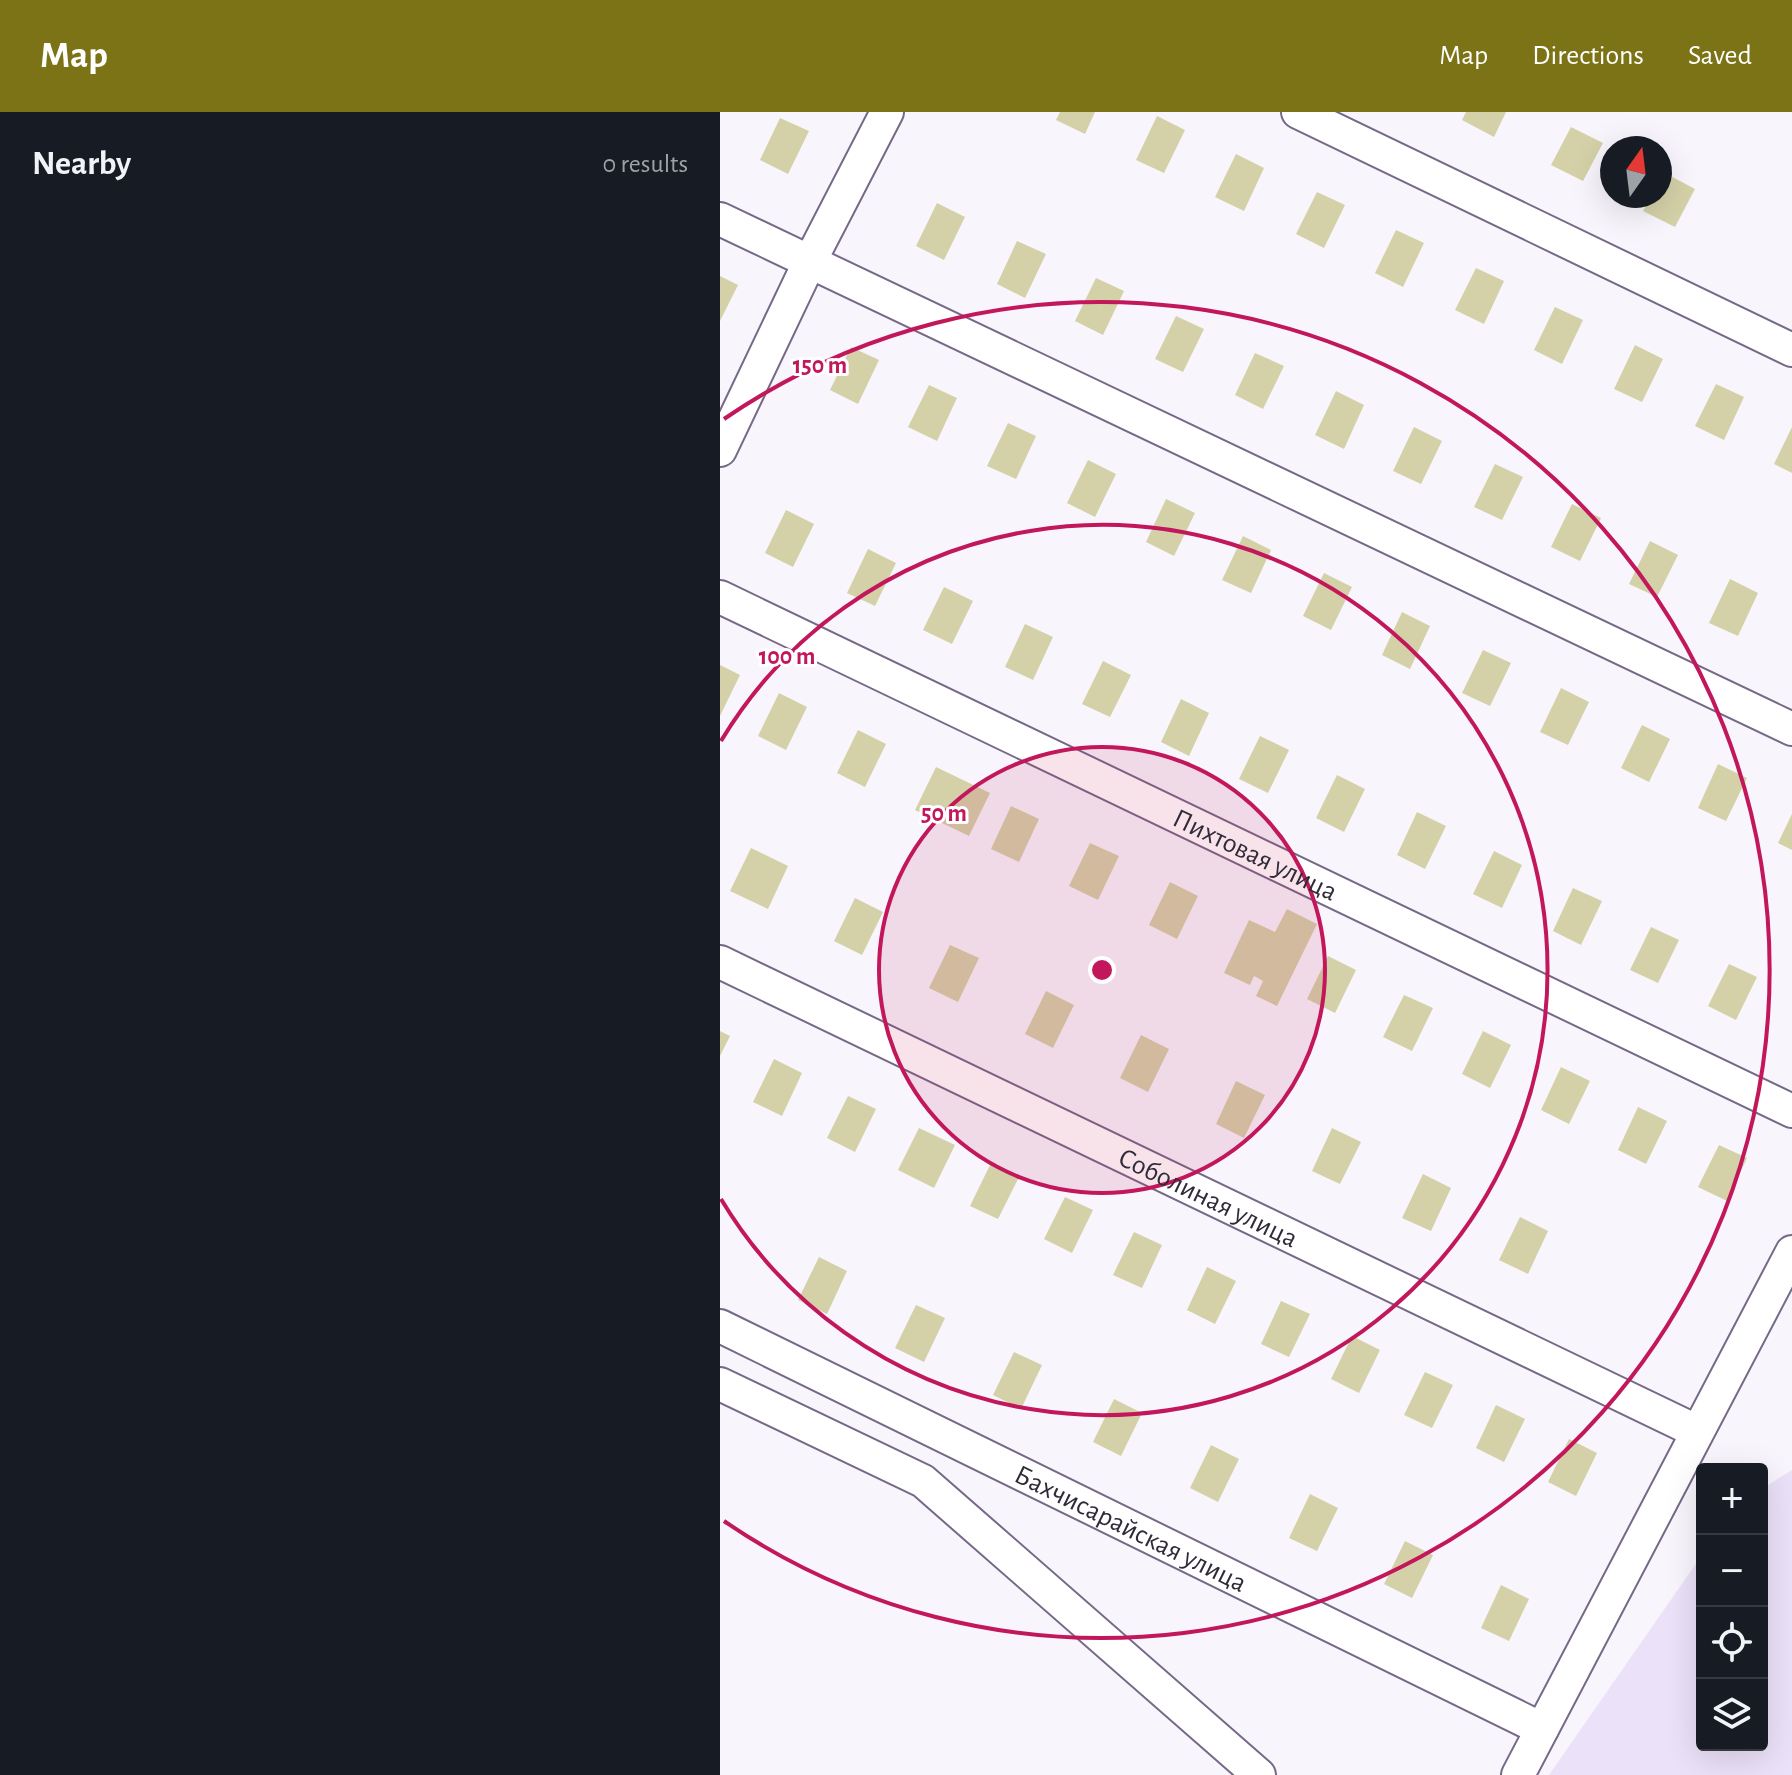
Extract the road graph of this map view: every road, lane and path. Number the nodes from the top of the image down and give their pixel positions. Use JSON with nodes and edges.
{"nodes":[{"id":1,"x":887,"y":112,"type":"edge"},
{"id":2,"x":1298,"y":112,"type":"edge"},
{"id":3,"x":720,"y":219,"type":"edge"},
{"id":4,"x":809,"y":263,"type":"junction"},
{"id":5,"x":1792,"y":350,"type":"edge"},
{"id":6,"x":720,"y":450,"type":"edge"},
{"id":7,"x":720,"y":597,"type":"edge"},
{"id":8,"x":1792,"y":729,"type":"edge"},
{"id":9,"x":720,"y":962,"type":"edge"},
{"id":10,"x":1792,"y":1111,"type":"edge"},
{"id":11,"x":1792,"y":1252,"type":"edge"},
{"id":12,"x":720,"y":1326,"type":"edge"},
{"id":13,"x":720,"y":1384,"type":"edge"},
{"id":14,"x":1696,"y":1431,"type":"junction"},
{"id":15,"x":1542,"y":1729,"type":"junction"},
{"id":16,"x":1259,"y":1775,"type":"edge"},
{"id":17,"x":1518,"y":1775,"type":"edge"}],
"edges":[{"from":1,"to":4,"type":"street"},
{"from":2,"to":5,"type":"street"},
{"from":3,"to":4,"type":"street"},
{"from":4,"to":6,"type":"street"},
{"from":4,"to":8,"type":"street"},
{"from":7,"to":10,"type":"street","name":"Пихтовая улица"},
{"from":9,"to":14,"type":"street","name":"Соболиная улица"},
{"from":11,"to":14,"type":"street"},
{"from":12,"to":15,"type":"street","name":"Бахчисарайская улица"},
{"from":13,"to":16,"type":"street"},
{"from":14,"to":15,"type":"street"},
{"from":15,"to":17,"type":"street"}]}
